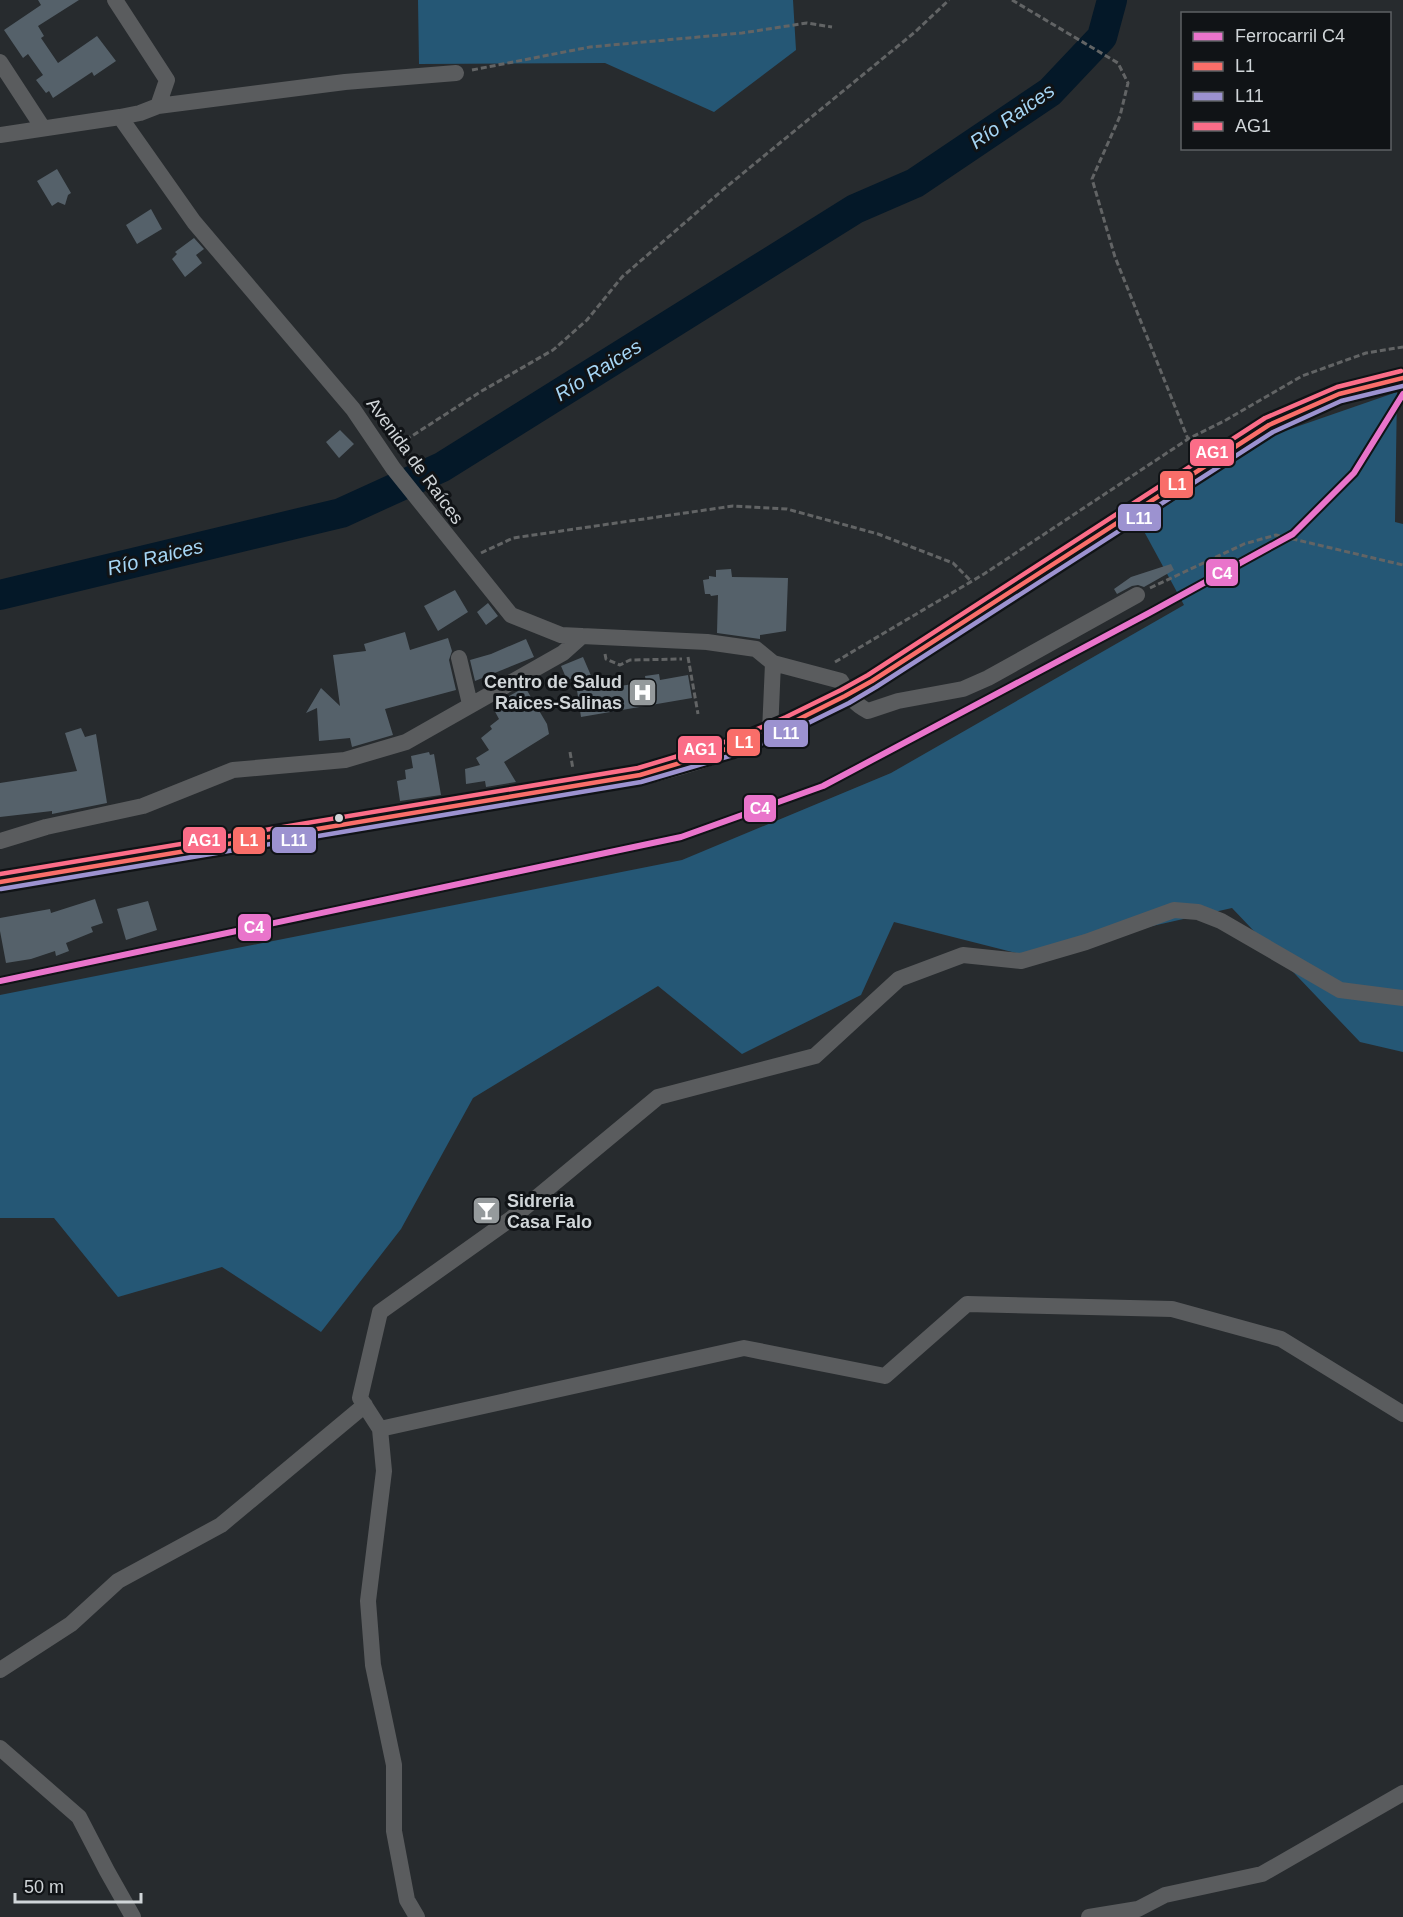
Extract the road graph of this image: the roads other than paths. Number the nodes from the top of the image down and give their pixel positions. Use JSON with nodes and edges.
{"nodes":[{"id":1,"x":115,"y":0,"type":"edge"},
{"id":2,"x":0,"y":62,"type":"edge"},
{"id":3,"x":456,"y":73,"type":"road end"},
{"id":4,"x":158,"y":106,"type":"junction"},
{"id":5,"x":120,"y":117,"type":"junction"},
{"id":6,"x":43,"y":128,"type":"junction"},
{"id":7,"x":0,"y":135,"type":"edge"},
{"id":8,"x":1403,"y":378,"type":"edge"},
{"id":9,"x":1137,"y":595,"type":"road end"},
{"id":10,"x":582,"y":636,"type":"junction"},
{"id":11,"x":459,"y":658,"type":"dead end"},
{"id":12,"x":773,"y":663,"type":"junction"},
{"id":13,"x":848,"y":695,"type":"junction"},
{"id":14,"x":470,"y":704,"type":"junction"},
{"id":15,"x":770,"y":732,"type":"junction"},
{"id":16,"x":0,"y":841,"type":"edge"},
{"id":17,"x":0,"y":882,"type":"edge"},
{"id":18,"x":1403,"y":998,"type":"edge"},
{"id":19,"x":365,"y":1405,"type":"junction"},
{"id":20,"x":1403,"y":1413,"type":"edge"},
{"id":21,"x":380,"y":1430,"type":"junction"},
{"id":22,"x":0,"y":1670,"type":"edge"},
{"id":23,"x":0,"y":1748,"type":"edge"},
{"id":24,"x":1403,"y":1793,"type":"edge"},
{"id":25,"x":133,"y":1917,"type":"edge"},
{"id":26,"x":417,"y":1917,"type":"edge"},
{"id":27,"x":1089,"y":1917,"type":"edge"}],
"edges":[{"from":1,"to":4,"type":"street"},
{"from":2,"to":6,"type":"street"},
{"from":3,"to":4,"type":"street"},
{"from":4,"to":5,"type":"street"},
{"from":5,"to":6,"type":"street"},
{"from":5,"to":10,"type":"street","name":"Avenida de Raíces"},
{"from":6,"to":7,"type":"street"},
{"from":8,"to":13,"type":"main road"},
{"from":9,"to":13,"type":"street","name":"Avenida de Raíces"},
{"from":10,"to":12,"type":"street","name":"Avenida de Raíces"},
{"from":10,"to":14,"type":"street"},
{"from":11,"to":14,"type":"street"},
{"from":12,"to":13,"type":"street","name":"Avenida de Raíces"},
{"from":12,"to":15,"type":"street"},
{"from":13,"to":15,"type":"main road"},
{"from":14,"to":16,"type":"street"},
{"from":15,"to":17,"type":"main road"},
{"from":18,"to":19,"type":"street"},
{"from":19,"to":21,"type":"street"},
{"from":19,"to":22,"type":"street"},
{"from":20,"to":21,"type":"street"},
{"from":21,"to":26,"type":"street"},
{"from":23,"to":25,"type":"street"},
{"from":24,"to":27,"type":"street"}]}
